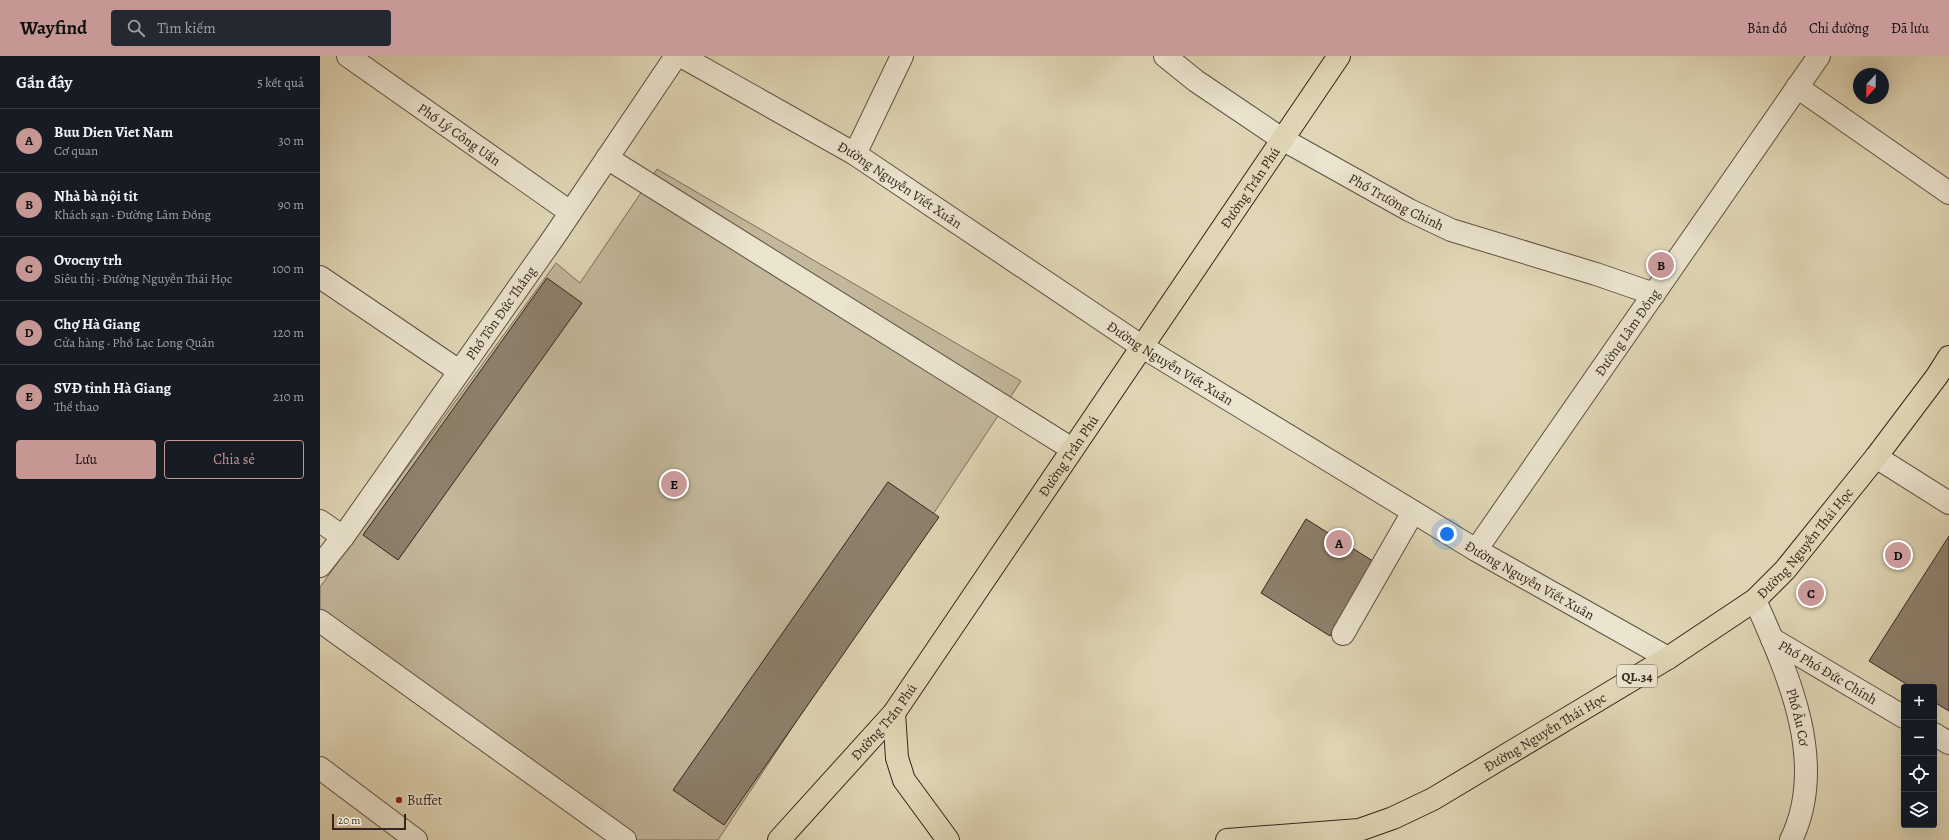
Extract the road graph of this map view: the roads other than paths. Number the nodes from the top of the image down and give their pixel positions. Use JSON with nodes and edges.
{"nodes":[{"id":1,"x":348,"y":56,"type":"edge"},
{"id":2,"x":676,"y":56,"type":"edge"},
{"id":3,"x":681,"y":56,"type":"edge"},
{"id":4,"x":902,"y":56,"type":"edge"},
{"id":5,"x":1165,"y":56,"type":"edge"},
{"id":6,"x":1339,"y":56,"type":"edge"},
{"id":7,"x":1819,"y":56,"type":"edge"},
{"id":8,"x":1797,"y":87,"type":"junction"},
{"id":9,"x":1282,"y":139,"type":"junction"},
{"id":10,"x":855,"y":154,"type":"junction"},
{"id":11,"x":608,"y":158,"type":"junction"},
{"id":12,"x":1949,"y":193,"type":"edge"},
{"id":13,"x":570,"y":212,"type":"junction"},
{"id":14,"x":320,"y":277,"type":"edge"},
{"id":15,"x":1654,"y":294,"type":"junction"},
{"id":16,"x":1141,"y":346,"type":"junction"},
{"id":17,"x":1949,"y":358,"type":"edge"},
{"id":18,"x":459,"y":371,"type":"junction"},
{"id":19,"x":1072,"y":449,"type":"junction"},
{"id":20,"x":1876,"y":458,"type":"junction"},
{"id":21,"x":1949,"y":503,"type":"edge"},
{"id":22,"x":1413,"y":512,"type":"junction"},
{"id":23,"x":320,"y":521,"type":"edge"},
{"id":24,"x":343,"y":537,"type":"junction"},
{"id":25,"x":1476,"y":550,"type":"junction"},
{"id":26,"x":320,"y":566,"type":"edge"},
{"id":27,"x":1755,"y":600,"type":"junction"},
{"id":28,"x":320,"y":621,"type":"edge"},
{"id":29,"x":1343,"y":634,"type":"dead end"},
{"id":30,"x":1772,"y":638,"type":"junction"},
{"id":31,"x":1668,"y":658,"type":"junction"},
{"id":32,"x":894,"y":713,"type":"junction"},
{"id":33,"x":1901,"y":714,"type":"edge"},
{"id":34,"x":1937,"y":736,"type":"edge"},
{"id":35,"x":1949,"y":743,"type":"edge"},
{"id":36,"x":320,"y":768,"type":"edge"},
{"id":37,"x":1365,"y":835,"type":"edge"},
{"id":38,"x":416,"y":840,"type":"edge"},
{"id":39,"x":625,"y":840,"type":"edge"},
{"id":40,"x":779,"y":840,"type":"edge"},
{"id":41,"x":948,"y":840,"type":"edge"},
{"id":42,"x":1240,"y":840,"type":"edge"},
{"id":43,"x":1790,"y":840,"type":"edge"}],
"edges":[{"from":1,"to":13,"type":"street","name":"Phố Lý Công Uẩn"},
{"from":2,"to":11,"type":"street","name":"Phố Tôn Đức Thắng"},
{"from":3,"to":10,"type":"street","name":"Đường Nguyễn Viết Xuân"},
{"from":4,"to":10,"type":"street"},
{"from":5,"to":9,"type":"street","name":"Phố Trường Chinh"},
{"from":6,"to":9,"type":"main road","name":"Đường Trần Phú"},
{"from":7,"to":8,"type":"street","name":"Đường Lâm Đồng"},
{"from":8,"to":12,"type":"street"},
{"from":8,"to":15,"type":"street","name":"Đường Lâm Đồng"},
{"from":9,"to":15,"type":"street","name":"Phố Trường Chinh"},
{"from":9,"to":16,"type":"main road","name":"Đường Trần Phú"},
{"from":10,"to":16,"type":"street","name":"Đường Nguyễn Viết Xuân"},
{"from":11,"to":13,"type":"street","name":"Phố Tôn Đức Thắng"},
{"from":11,"to":19,"type":"street"},
{"from":13,"to":18,"type":"street","name":"Phố Tôn Đức Thắng"},
{"from":14,"to":18,"type":"street"},
{"from":15,"to":25,"type":"street","name":"Đường Lâm Đồng"},
{"from":16,"to":19,"type":"main road","name":"Đường Trần Phú"},
{"from":16,"to":22,"type":"street","name":"Đường Nguyễn Viết Xuân"},
{"from":17,"to":20,"type":"main road","name":"Đường Nguyễn Thái Học","number":"QL.34"},
{"from":18,"to":24,"type":"street","name":"Phố Tôn Đức Thắng"},
{"from":19,"to":32,"type":"main road","name":"Đường Trần Phú"},
{"from":20,"to":21,"type":"street"},
{"from":20,"to":27,"type":"main road","name":"Đường Nguyễn Thái Học","number":"QL.34"},
{"from":22,"to":25,"type":"street","name":"Đường Nguyễn Viết Xuân"},
{"from":22,"to":29,"type":"street"},
{"from":23,"to":24,"type":"street"},
{"from":24,"to":26,"type":"street","name":"Phố Tôn Đức Thắng"},
{"from":25,"to":31,"type":"street","name":"Đường Nguyễn Viết Xuân"},
{"from":27,"to":30,"type":"street","name":"Phố Âu Cơ"},
{"from":27,"to":31,"type":"main road","name":"Đường Nguyễn Thái Học","number":"QL.34"},
{"from":28,"to":39,"type":"street"},
{"from":30,"to":33,"type":"street","name":"Phố Phó Đức Chính"},
{"from":30,"to":43,"type":"street","name":"Phố Âu Cơ"},
{"from":31,"to":37,"type":"main road","name":"Đường Nguyễn Thái Học","number":"QL.34"},
{"from":32,"to":40,"type":"main road","name":"Đường Trần Phú"},
{"from":32,"to":41,"type":"main road"},
{"from":34,"to":35,"type":"street"},
{"from":36,"to":38,"type":"street"},
{"from":37,"to":42,"type":"main road","name":"Đường Nguyễn Thái Học","number":"QL.34"}]}
